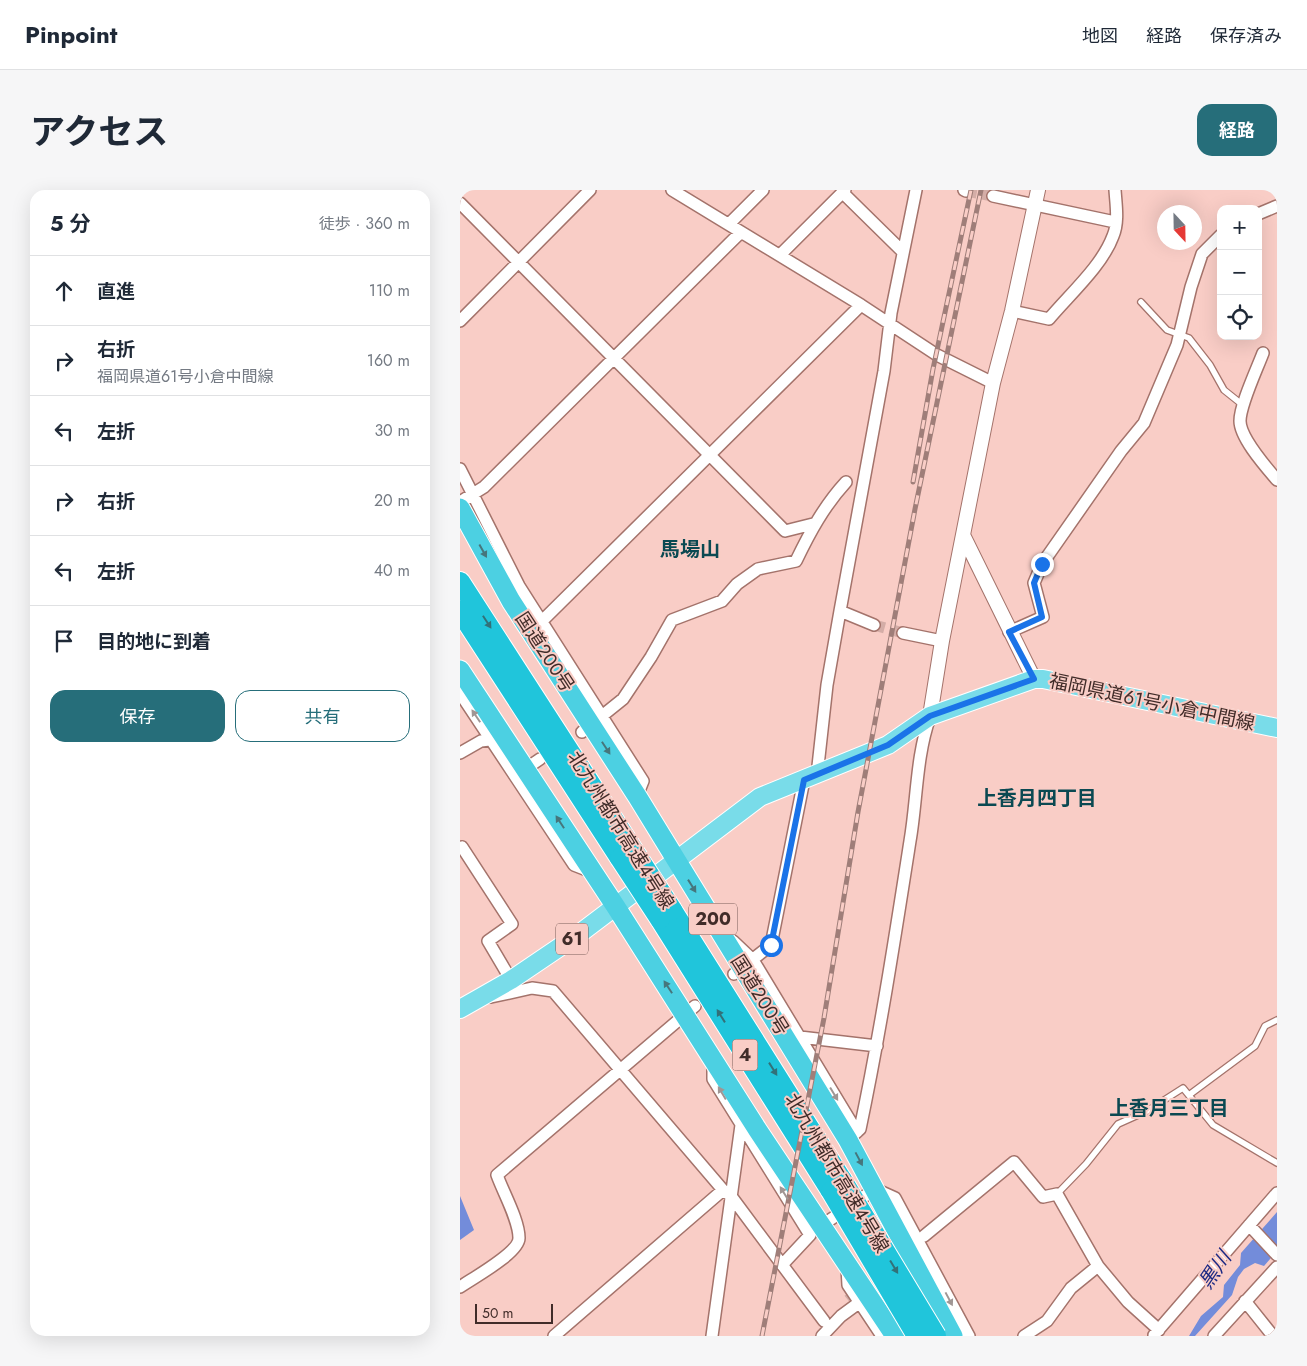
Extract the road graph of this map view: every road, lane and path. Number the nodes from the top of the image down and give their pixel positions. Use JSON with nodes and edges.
{"nodes":[{"id":1,"x":590,"y":190,"type":"edge"},
{"id":2,"x":763,"y":190,"type":"edge"},
{"id":3,"x":916,"y":190,"type":"edge"},
{"id":4,"x":1038,"y":190,"type":"edge"},
{"id":5,"x":1115,"y":190,"type":"edge"},
{"id":6,"x":676,"y":191,"type":"edge"},
{"id":7,"x":844,"y":191,"type":"edge"},
{"id":8,"x":993,"y":196,"type":"tunnel mouth"},
{"id":9,"x":460,"y":203,"type":"edge"},
{"id":10,"x":1034,"y":204,"type":"junction"},
{"id":11,"x":1277,"y":206,"type":"edge"},
{"id":12,"x":1262,"y":212,"type":"edge"},
{"id":13,"x":1115,"y":222,"type":"junction"},
{"id":14,"x":729,"y":224,"type":"junction"},
{"id":15,"x":740,"y":233,"type":"junction"},
{"id":16,"x":1217,"y":239,"type":"edge"},
{"id":17,"x":902,"y":251,"type":"junction"},
{"id":18,"x":780,"y":255,"type":"junction"},
{"id":19,"x":520,"y":263,"type":"junction"},
{"id":20,"x":1141,"y":302,"type":"dead end"},
{"id":21,"x":861,"y":305,"type":"junction"},
{"id":22,"x":1012,"y":311,"type":"junction"},
{"id":23,"x":460,"y":321,"type":"edge"},
{"id":24,"x":890,"y":325,"type":"junction"},
{"id":25,"x":1179,"y":335,"type":"junction"},
{"id":26,"x":1263,"y":354,"type":"dead end"},
{"id":27,"x":615,"y":358,"type":"junction"},
{"id":28,"x":993,"y":384,"type":"junction"},
{"id":29,"x":1244,"y":406,"type":"junction"},
{"id":30,"x":710,"y":455,"type":"junction"},
{"id":31,"x":460,"y":469,"type":"edge"},
{"id":32,"x":1277,"y":480,"type":"edge"},
{"id":33,"x":846,"y":482,"type":"dead end"},
{"id":34,"x":460,"y":502,"type":"edge"},
{"id":35,"x":466,"y":502,"type":"edge"},
{"id":36,"x":814,"y":524,"type":"junction"},
{"id":37,"x":964,"y":537,"type":"junction"},
{"id":38,"x":460,"y":582,"type":"edge"},
{"id":39,"x":460,"y":611,"type":"edge"},
{"id":40,"x":840,"y":611,"type":"junction"},
{"id":41,"x":542,"y":622,"type":"junction"},
{"id":42,"x":874,"y":625,"type":"tunnel mouth"},
{"id":43,"x":460,"y":627,"type":"edge"},
{"id":44,"x":1009,"y":632,"type":"junction"},
{"id":45,"x":903,"y":633,"type":"tunnel mouth"},
{"id":46,"x":942,"y":640,"type":"junction"},
{"id":47,"x":460,"y":670,"type":"edge"},
{"id":48,"x":1034,"y":679,"type":"junction"},
{"id":49,"x":460,"y":693,"type":"edge"},
{"id":50,"x":930,"y":716,"type":"junction"},
{"id":51,"x":592,"y":724,"type":"junction"},
{"id":52,"x":1277,"y":728,"type":"edge"},
{"id":53,"x":540,"y":734,"type":"junction"},
{"id":54,"x":499,"y":739,"type":"junction"},
{"id":55,"x":460,"y":753,"type":"edge"},
{"id":56,"x":811,"y":778,"type":"junction"},
{"id":57,"x":460,"y":848,"type":"edge"},
{"id":58,"x":627,"y":854,"type":"junction"},
{"id":59,"x":676,"y":860,"type":"junction"},
{"id":60,"x":616,"y":907,"type":"junction"},
{"id":61,"x":743,"y":967,"type":"junction"},
{"id":62,"x":511,"y":980,"type":"junction"},
{"id":63,"x":467,"y":1004,"type":"edge"},
{"id":64,"x":690,"y":1010,"type":"junction"},
{"id":65,"x":1277,"y":1020,"type":"edge"},
{"id":66,"x":800,"y":1037,"type":"junction"},
{"id":67,"x":877,"y":1046,"type":"junction"},
{"id":68,"x":713,"y":1058,"type":"junction"},
{"id":69,"x":620,"y":1071,"type":"junction"},
{"id":70,"x":1189,"y":1095,"type":"junction"},
{"id":71,"x":741,"y":1125,"type":"junction"},
{"id":72,"x":852,"y":1136,"type":"junction"},
{"id":73,"x":1277,"y":1163,"type":"edge"},
{"id":74,"x":836,"y":1186,"type":"junction"},
{"id":75,"x":875,"y":1189,"type":"junction"},
{"id":76,"x":1277,"y":1192,"type":"edge"},
{"id":77,"x":727,"y":1193,"type":"junction"},
{"id":78,"x":1056,"y":1194,"type":"junction"},
{"id":79,"x":1250,"y":1226,"type":"junction"},
{"id":80,"x":816,"y":1230,"type":"junction"},
{"id":81,"x":920,"y":1239,"type":"junction"},
{"id":82,"x":1277,"y":1255,"type":"edge"},
{"id":83,"x":846,"y":1263,"type":"junction"},
{"id":84,"x":782,"y":1265,"type":"junction"},
{"id":85,"x":1098,"y":1266,"type":"junction"},
{"id":86,"x":1277,"y":1267,"type":"edge"},
{"id":87,"x":460,"y":1287,"type":"edge"},
{"id":88,"x":854,"y":1301,"type":"junction"},
{"id":89,"x":1245,"y":1301,"type":"junction"},
{"id":90,"x":824,"y":1321,"type":"junction"},
{"id":91,"x":1156,"y":1333,"type":"edge"},
{"id":92,"x":554,"y":1336,"type":"edge"},
{"id":93,"x":712,"y":1336,"type":"edge"},
{"id":94,"x":815,"y":1336,"type":"edge"},
{"id":95,"x":822,"y":1336,"type":"edge"},
{"id":96,"x":882,"y":1336,"type":"edge"},
{"id":97,"x":895,"y":1336,"type":"edge"},
{"id":98,"x":917,"y":1336,"type":"edge"},
{"id":99,"x":936,"y":1336,"type":"edge"},
{"id":100,"x":953,"y":1336,"type":"edge"},
{"id":101,"x":969,"y":1336,"type":"edge"},
{"id":102,"x":1024,"y":1336,"type":"edge"},
{"id":103,"x":1214,"y":1336,"type":"edge"},
{"id":104,"x":1273,"y":1336,"type":"edge"}],
"edges":[{"from":1,"to":19,"type":"street"},
{"from":2,"to":14,"type":"street"},
{"from":3,"to":17,"type":"street"},
{"from":4,"to":10,"type":"street"},
{"from":5,"to":13,"type":"street"},
{"from":6,"to":14,"type":"street"},
{"from":7,"to":17,"type":"street"},
{"from":7,"to":18,"type":"street"},
{"from":8,"to":10,"type":"street"},
{"from":9,"to":19,"type":"street"},
{"from":10,"to":13,"type":"street"},
{"from":10,"to":22,"type":"street"},
{"from":11,"to":12,"type":"street"},
{"from":13,"to":22,"type":"street"},
{"from":14,"to":15,"type":"street"},
{"from":15,"to":18,"type":"street"},
{"from":15,"to":27,"type":"street"},
{"from":16,"to":25,"type":"street"},
{"from":17,"to":24,"type":"street"},
{"from":18,"to":21,"type":"street"},
{"from":19,"to":23,"type":"street"},
{"from":19,"to":27,"type":"street"},
{"from":20,"to":25,"type":"lane"},
{"from":21,"to":24,"type":"street"},
{"from":21,"to":30,"type":"street"},
{"from":22,"to":28,"type":"street"},
{"from":24,"to":28,"type":"street"},
{"from":24,"to":40,"type":"street"},
{"from":25,"to":29,"type":"lane"},
{"from":25,"to":44,"type":"street"},
{"from":26,"to":29,"type":"street"},
{"from":27,"to":30,"type":"street"},
{"from":27,"to":35,"type":"street"},
{"from":28,"to":37,"type":"street"},
{"from":29,"to":32,"type":"street"},
{"from":30,"to":36,"type":"street"},
{"from":30,"to":41,"type":"street"},
{"from":31,"to":35,"type":"street"},
{"from":33,"to":36,"type":"street"},
{"from":34,"to":35,"type":"street"},
{"from":35,"to":41,"type":"street"},
{"from":35,"to":51,"type":"highway","name":"国道200号","number":"200","one_way":true},
{"from":36,"to":51,"type":"street"},
{"from":37,"to":44,"type":"street"},
{"from":37,"to":46,"type":"street"},
{"from":38,"to":58,"type":"highway","name":"北九州都市高速4号線","number":"4","one_way":true},
{"from":39,"to":53,"type":"highway","name":"北九州都市高速4号線","number":"4"},
{"from":40,"to":42,"type":"street"},
{"from":40,"to":56,"type":"street"},
{"from":41,"to":51,"type":"street"},
{"from":43,"to":53,"type":"highway"},
{"from":44,"to":48,"type":"street"},
{"from":45,"to":46,"type":"street"},
{"from":46,"to":50,"type":"street"},
{"from":47,"to":54,"type":"highway"},
{"from":48,"to":50,"type":"main road","name":"福岡県道61号小倉中間線","number":"61"},
{"from":48,"to":52,"type":"main road","name":"福岡県道61号小倉中間線","number":"61"},
{"from":54,"to":49,"type":"street","one_way":true},
{"from":50,"to":56,"type":"main road","name":"福岡県道61号小倉中間線","number":"61"},
{"from":50,"to":67,"type":"street"},
{"from":51,"to":59,"type":"highway","name":"国道200号","number":"200","one_way":true},
{"from":53,"to":58,"type":"highway","name":"北九州都市高速4号線","number":"4"},
{"from":54,"to":55,"type":"street"},
{"from":60,"to":54,"type":"highway","one_way":true},
{"from":56,"to":59,"type":"main road","name":"福岡県道61号小倉中間線","number":"61"},
{"from":56,"to":61,"type":"street"},
{"from":57,"to":62,"type":"street"},
{"from":58,"to":74,"type":"highway","name":"北九州都市高速4号線","number":"4","bridge":true},
{"from":59,"to":60,"type":"main road","name":"福岡県道61号小倉中間線","number":"61"},
{"from":59,"to":61,"type":"highway","name":"国道200号","number":"200","one_way":true},
{"from":60,"to":62,"type":"main road","name":"福岡県道61号小倉中間線","number":"61"},
{"from":64,"to":60,"type":"highway","one_way":true},
{"from":61,"to":66,"type":"street"},
{"from":61,"to":72,"type":"highway","name":"国道200号","number":"200"},
{"from":62,"to":63,"type":"main road","name":"福岡県道61号小倉中間線","number":"61"},
{"from":63,"to":69,"type":"street"},
{"from":64,"to":68,"type":"highway"},
{"from":64,"to":69,"type":"street"},
{"from":65,"to":70,"type":"lane"},
{"from":66,"to":67,"type":"street"},
{"from":66,"to":72,"type":"street","one_way":true},
{"from":67,"to":72,"type":"street"},
{"from":71,"to":68,"type":"street","one_way":true},
{"from":68,"to":80,"type":"highway"},
{"from":69,"to":77,"type":"street"},
{"from":69,"to":87,"type":"street"},
{"from":70,"to":73,"type":"lane"},
{"from":70,"to":78,"type":"lane"},
{"from":71,"to":77,"type":"street"},
{"from":80,"to":71,"type":"street","one_way":true},
{"from":72,"to":75,"type":"highway","name":"国道200号","number":"200","one_way":true},
{"from":74,"to":98,"type":"highway","name":"北九州都市高速4号線","number":"4","bridge":true},
{"from":74,"to":99,"type":"highway","name":"北九州都市高速4号線","number":"4","one_way":true,"bridge":true},
{"from":75,"to":80,"type":"street"},
{"from":75,"to":81,"type":"street"},
{"from":75,"to":100,"type":"highway","name":"国道200号","number":"200"},
{"from":76,"to":79,"type":"street"},
{"from":77,"to":84,"type":"street"},
{"from":77,"to":92,"type":"street"},
{"from":77,"to":93,"type":"street"},
{"from":78,"to":81,"type":"street"},
{"from":78,"to":85,"type":"street"},
{"from":79,"to":82,"type":"street"},
{"from":79,"to":91,"type":"street"},
{"from":80,"to":83,"type":"highway"},
{"from":80,"to":84,"type":"street"},
{"from":81,"to":101,"type":"street","one_way":true},
{"from":83,"to":88,"type":"street"},
{"from":83,"to":97,"type":"highway"},
{"from":84,"to":90,"type":"street"},
{"from":85,"to":91,"type":"street"},
{"from":85,"to":102,"type":"street"},
{"from":86,"to":89,"type":"street"},
{"from":88,"to":90,"type":"street"},
{"from":88,"to":95,"type":"street"},
{"from":88,"to":96,"type":"street"},
{"from":89,"to":103,"type":"street"},
{"from":89,"to":104,"type":"street"},
{"from":90,"to":94,"type":"street"}]}
